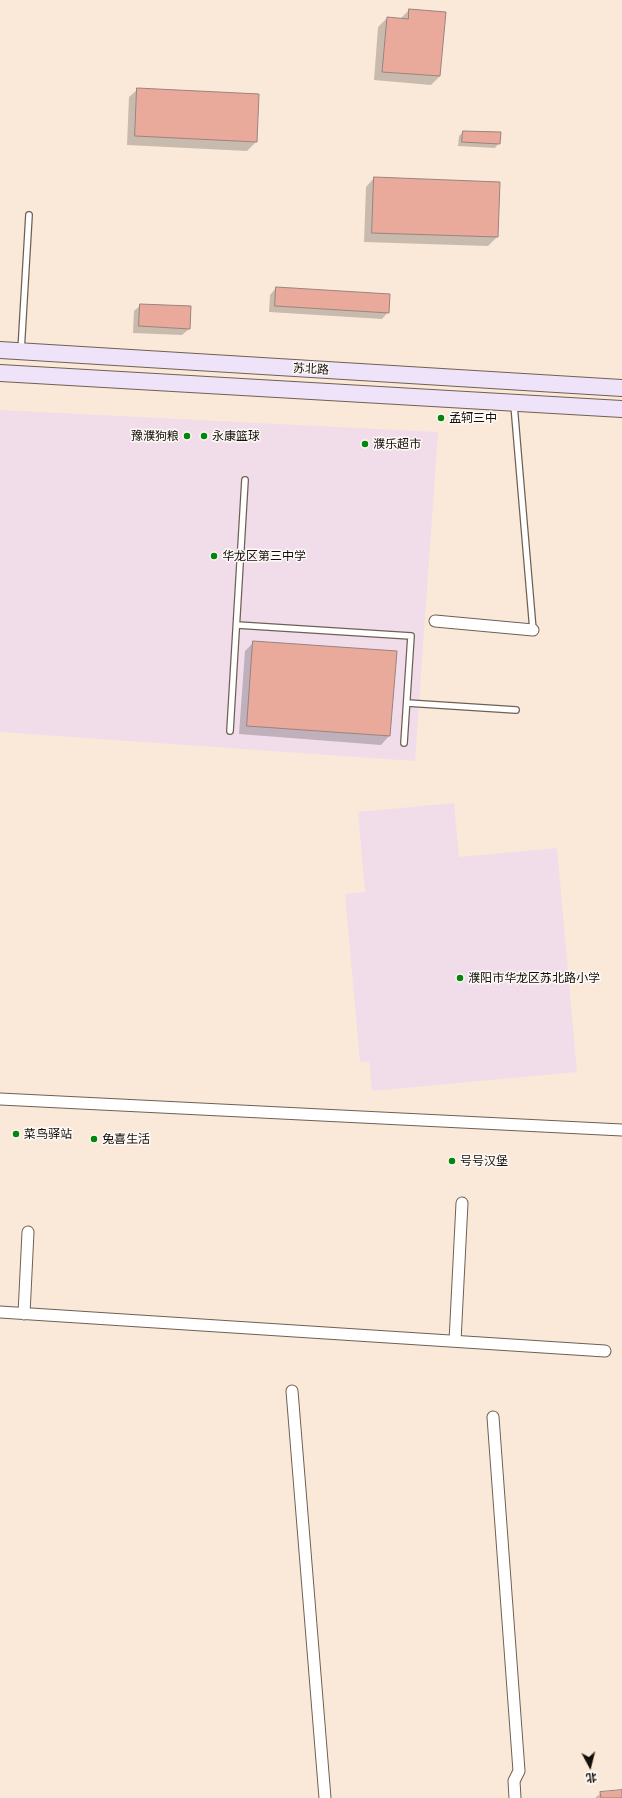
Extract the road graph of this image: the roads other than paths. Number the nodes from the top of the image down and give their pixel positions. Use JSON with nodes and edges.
{"nodes":[{"id":1,"x":29,"y":215,"type":"dead end"},
{"id":2,"x":0,"y":350,"type":"edge"},
{"id":3,"x":20,"y":352,"type":"junction"},
{"id":4,"x":0,"y":373,"type":"edge"},
{"id":5,"x":622,"y":388,"type":"edge"},
{"id":6,"x":514,"y":403,"type":"junction"},
{"id":7,"x":622,"y":409,"type":"edge"},
{"id":8,"x":245,"y":480,"type":"dead end"},
{"id":9,"x":435,"y":621,"type":"dead end"},
{"id":10,"x":237,"y":624,"type":"junction"},
{"id":11,"x":533,"y":630,"type":"joint"},
{"id":12,"x":407,"y":703,"type":"junction"},
{"id":13,"x":516,"y":710,"type":"dead end"},
{"id":14,"x":230,"y":731,"type":"dead end"},
{"id":15,"x":404,"y":743,"type":"dead end"},
{"id":16,"x":0,"y":1099,"type":"edge"},
{"id":17,"x":622,"y":1130,"type":"edge"},
{"id":18,"x":462,"y":1203,"type":"dead end"},
{"id":19,"x":28,"y":1232,"type":"dead end"},
{"id":20,"x":0,"y":1312,"type":"edge"},
{"id":21,"x":24,"y":1314,"type":"junction"},
{"id":22,"x":455,"y":1341,"type":"junction"},
{"id":23,"x":605,"y":1351,"type":"dead end"},
{"id":24,"x":292,"y":1391,"type":"dead end"},
{"id":25,"x":493,"y":1417,"type":"dead end"},
{"id":26,"x":325,"y":1798,"type":"edge"},
{"id":27,"x":515,"y":1798,"type":"edge"}],
"edges":[{"from":1,"to":3,"type":"lane"},
{"from":2,"to":3,"type":"main road","name":"苏北路"},
{"from":3,"to":5,"type":"main road","name":"苏北路"},
{"from":4,"to":6,"type":"main road","name":"苏北路"},
{"from":6,"to":7,"type":"main road","name":"苏北路"},
{"from":6,"to":11,"type":"lane"},
{"from":8,"to":10,"type":"lane"},
{"from":9,"to":11,"type":"street"},
{"from":10,"to":12,"type":"lane"},
{"from":10,"to":14,"type":"lane"},
{"from":12,"to":13,"type":"lane"},
{"from":12,"to":15,"type":"lane"},
{"from":16,"to":17,"type":"street"},
{"from":18,"to":22,"type":"street"},
{"from":19,"to":21,"type":"street"},
{"from":20,"to":21,"type":"street"},
{"from":21,"to":22,"type":"street"},
{"from":22,"to":23,"type":"street"},
{"from":24,"to":26,"type":"street"},
{"from":25,"to":27,"type":"street"}]}
